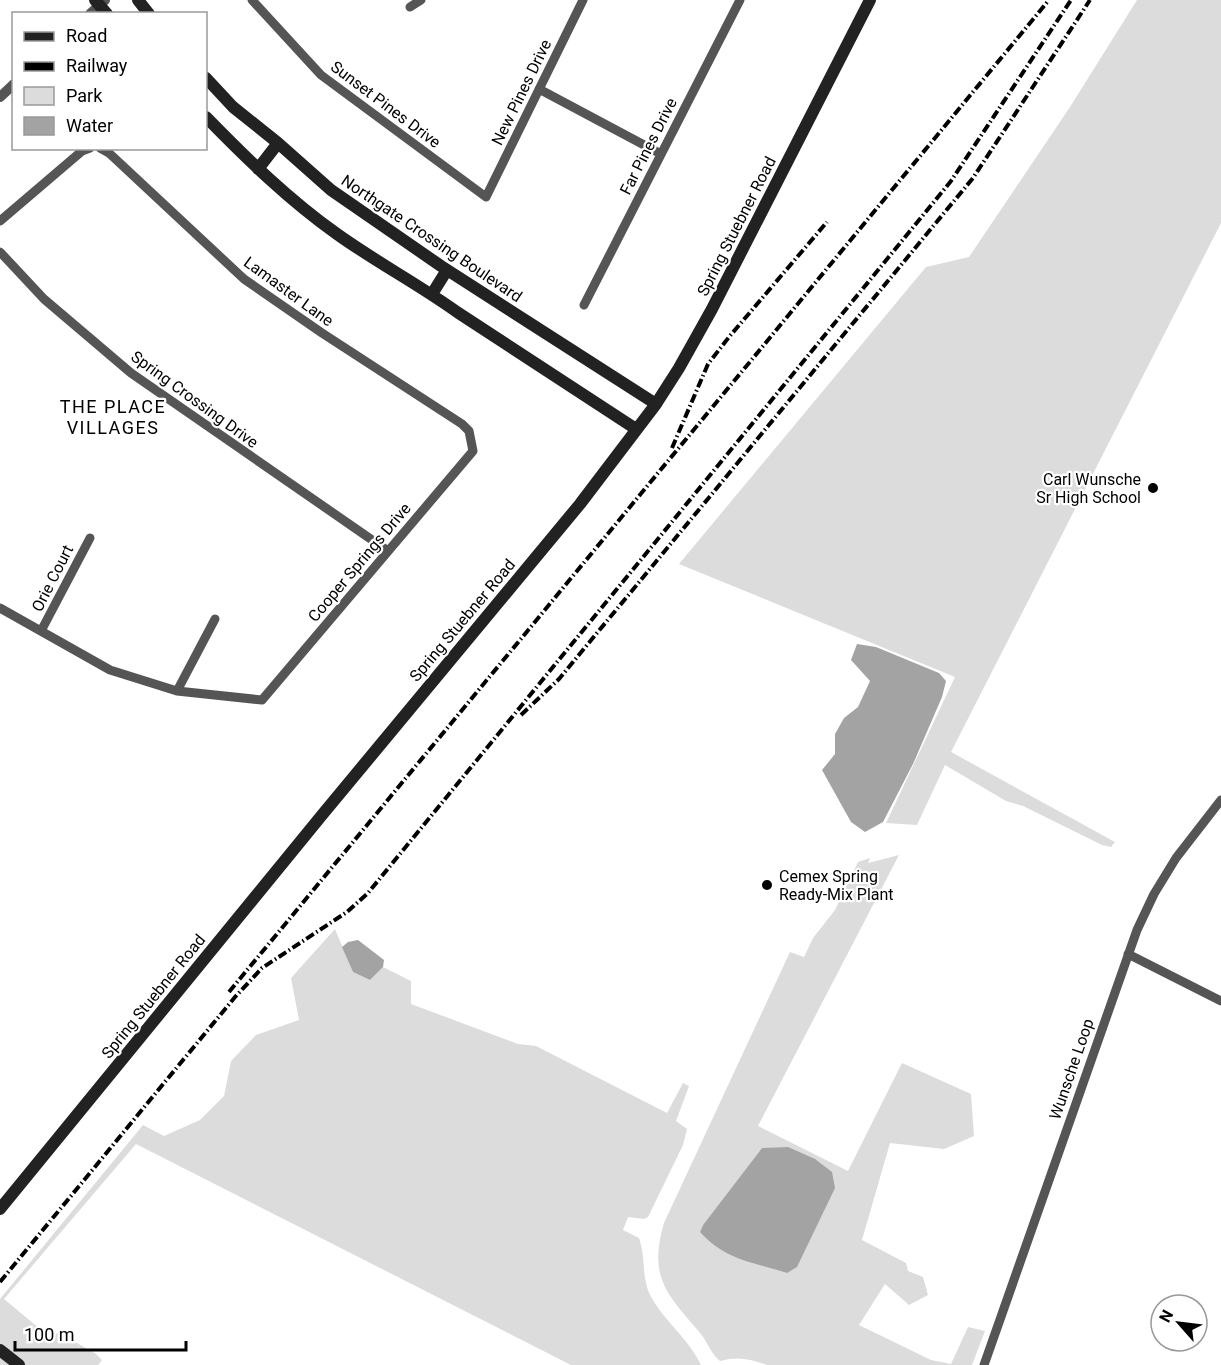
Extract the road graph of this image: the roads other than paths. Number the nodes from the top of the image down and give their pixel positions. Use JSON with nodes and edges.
{"nodes":[{"id":1,"x":138,"y":0,"type":"edge"},
{"id":2,"x":252,"y":0,"type":"edge"},
{"id":3,"x":421,"y":0,"type":"edge"},
{"id":4,"x":583,"y":0,"type":"edge"},
{"id":5,"x":740,"y":0,"type":"edge"},
{"id":6,"x":870,"y":0,"type":"edge"},
{"id":7,"x":410,"y":7,"type":"dead end"},
{"id":8,"x":147,"y":12,"type":"edge"},
{"id":9,"x":207,"y":79,"type":"edge"},
{"id":10,"x":12,"y":86,"type":"edge"},
{"id":11,"x":539,"y":89,"type":"junction"},
{"id":12,"x":0,"y":97,"type":"edge"},
{"id":13,"x":207,"y":118,"type":"edge"},
{"id":14,"x":278,"y":143,"type":"junction"},
{"id":15,"x":86,"y":150,"type":"edge"},
{"id":16,"x":104,"y":150,"type":"edge"},
{"id":17,"x":661,"y":154,"type":"junction"},
{"id":18,"x":258,"y":170,"type":"junction"},
{"id":19,"x":486,"y":197,"type":"joint"},
{"id":20,"x":0,"y":221,"type":"edge"},
{"id":21,"x":0,"y":252,"type":"edge"},
{"id":22,"x":447,"y":270,"type":"junction"},
{"id":23,"x":432,"y":294,"type":"junction"},
{"id":24,"x":584,"y":305,"type":"dead end"},
{"id":25,"x":656,"y":404,"type":"junction"},
{"id":26,"x":636,"y":429,"type":"junction"},
{"id":27,"x":472,"y":440,"type":"joint"},
{"id":28,"x":90,"y":538,"type":"dead end"},
{"id":29,"x":388,"y":551,"type":"junction"},
{"id":30,"x":0,"y":608,"type":"edge"},
{"id":31,"x":215,"y":619,"type":"dead end"},
{"id":32,"x":41,"y":631,"type":"junction"},
{"id":33,"x":177,"y":691,"type":"junction"},
{"id":34,"x":1221,"y":800,"type":"edge"},
{"id":35,"x":1128,"y":954,"type":"junction"},
{"id":36,"x":1221,"y":1001,"type":"edge"},
{"id":37,"x":0,"y":1209,"type":"edge"},
{"id":38,"x":0,"y":1350,"type":"edge"},
{"id":39,"x":19,"y":1365,"type":"edge"},
{"id":40,"x":984,"y":1365,"type":"edge"}],
"edges":[{"from":1,"to":8,"type":"main road"},
{"from":2,"to":19,"type":"street","name":"Sunset Pines Drive"},
{"from":3,"to":7,"type":"street"},
{"from":4,"to":11,"type":"street","name":"New Pines Drive"},
{"from":5,"to":17,"type":"street","name":"Far Pines Drive"},
{"from":6,"to":25,"type":"main road","name":"Spring Stuebner Road"},
{"from":9,"to":14,"type":"main road","name":"Northgate Crossing Boulevard"},
{"from":10,"to":12,"type":"street"},
{"from":11,"to":17,"type":"street"},
{"from":11,"to":19,"type":"street","name":"New Pines Drive"},
{"from":13,"to":18,"type":"main road"},
{"from":14,"to":18,"type":"main road"},
{"from":14,"to":22,"type":"main road","name":"Northgate Crossing Boulevard"},
{"from":15,"to":20,"type":"street"},
{"from":16,"to":27,"type":"street","name":"Lamaster Lane"},
{"from":17,"to":24,"type":"street","name":"Far Pines Drive"},
{"from":18,"to":23,"type":"main road"},
{"from":21,"to":29,"type":"street","name":"Spring Crossing Drive"},
{"from":22,"to":23,"type":"main road"},
{"from":22,"to":25,"type":"main road","name":"Northgate Crossing Boulevard"},
{"from":23,"to":26,"type":"main road"},
{"from":25,"to":26,"type":"main road","name":"Spring Stuebner Road"},
{"from":26,"to":37,"type":"main road","name":"Spring Stuebner Road"},
{"from":27,"to":29,"type":"street","name":"Cooper Springs Drive"},
{"from":28,"to":32,"type":"street","name":"Orie Court"},
{"from":29,"to":33,"type":"street","name":"Cooper Springs Drive"},
{"from":30,"to":32,"type":"street"},
{"from":31,"to":33,"type":"street"},
{"from":32,"to":33,"type":"street"},
{"from":34,"to":35,"type":"street","name":"Wunsche Loop"},
{"from":35,"to":36,"type":"street"},
{"from":35,"to":40,"type":"street","name":"Wunsche Loop"},
{"from":38,"to":39,"type":"main road"}]}
